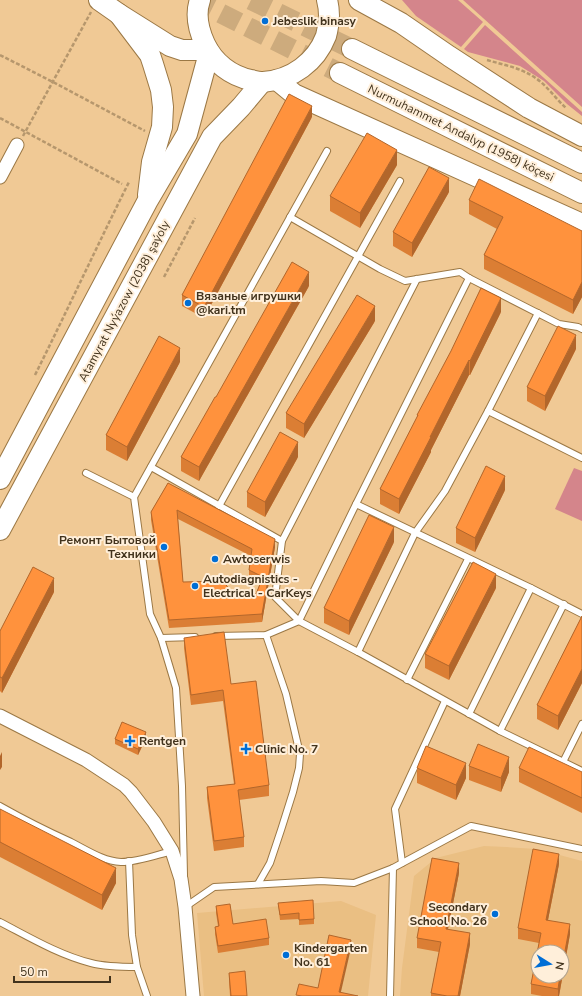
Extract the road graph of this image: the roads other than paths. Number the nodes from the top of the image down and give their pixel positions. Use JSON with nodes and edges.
{"nodes":[{"id":1,"x":200,"y":0,"type":"edge"},
{"id":2,"x":327,"y":0,"type":"edge"},
{"id":3,"x":359,"y":0,"type":"edge"},
{"id":4,"x":382,"y":0,"type":"edge"},
{"id":5,"x":96,"y":5,"type":"edge"},
{"id":6,"x":119,"y":14,"type":"junction"},
{"id":7,"x":401,"y":23,"type":"junction"},
{"id":8,"x":352,"y":49,"type":"tunnel mouth"},
{"id":9,"x":209,"y":52,"type":"junction"},
{"id":10,"x":340,"y":72,"type":"tunnel mouth"},
{"id":11,"x":270,"y":81,"type":"junction"},
{"id":12,"x":582,"y":136,"type":"edge"},
{"id":13,"x":17,"y":145,"type":"road end"},
{"id":14,"x":327,"y":151,"type":"dead end"},
{"id":15,"x":582,"y":162,"type":"edge"},
{"id":16,"x":0,"y":177,"type":"edge"},
{"id":17,"x":400,"y":181,"type":"dead end"},
{"id":18,"x":582,"y":193,"type":"edge"},
{"id":19,"x":147,"y":202,"type":"junction"},
{"id":20,"x":290,"y":218,"type":"junction"},
{"id":21,"x":582,"y":224,"type":"edge"},
{"id":22,"x":358,"y":256,"type":"junction"},
{"id":23,"x":469,"y":278,"type":"junction"},
{"id":24,"x":417,"y":279,"type":"junction"},
{"id":25,"x":538,"y":313,"type":"junction"},
{"id":26,"x":582,"y":329,"type":"edge"},
{"id":27,"x":488,"y":410,"type":"junction"},
{"id":28,"x":582,"y":458,"type":"edge"},
{"id":29,"x":151,"y":467,"type":"junction"},
{"id":30,"x":86,"y":473,"type":"dead end"},
{"id":31,"x":0,"y":479,"type":"edge"},
{"id":32,"x":134,"y":497,"type":"junction"},
{"id":33,"x":356,"y":504,"type":"junction"},
{"id":34,"x":220,"y":506,"type":"junction"},
{"id":35,"x":0,"y":530,"type":"edge"},
{"id":36,"x":415,"y":533,"type":"junction"},
{"id":37,"x":282,"y":541,"type":"junction"},
{"id":38,"x":468,"y":559,"type":"junction"},
{"id":39,"x":531,"y":588,"type":"junction"},
{"id":40,"x":564,"y":604,"type":"junction"},
{"id":41,"x":582,"y":614,"type":"edge"},
{"id":42,"x":299,"y":621,"type":"junction"},
{"id":43,"x":266,"y":635,"type":"junction"},
{"id":44,"x":198,"y":637,"type":"edge"},
{"id":45,"x":206,"y":637,"type":"edge"},
{"id":46,"x":161,"y":638,"type":"junction"},
{"id":47,"x":358,"y":652,"type":"junction"},
{"id":48,"x":407,"y":680,"type":"junction"},
{"id":49,"x":445,"y":701,"type":"junction"},
{"id":50,"x":469,"y":714,"type":"junction"},
{"id":51,"x":0,"y":716,"type":"edge"},
{"id":52,"x":582,"y":724,"type":"edge"},
{"id":53,"x":500,"y":731,"type":"junction"},
{"id":54,"x":563,"y":762,"type":"junction"},
{"id":55,"x":582,"y":771,"type":"edge"},
{"id":56,"x":0,"y":806,"type":"edge"},
{"id":57,"x":582,"y":849,"type":"edge"},
{"id":58,"x":172,"y":851,"type":"junction"},
{"id":59,"x":129,"y":861,"type":"junction"},
{"id":60,"x":402,"y":863,"type":"junction"},
{"id":61,"x":393,"y":868,"type":"junction"},
{"id":62,"x":258,"y":884,"type":"junction"},
{"id":63,"x":185,"y":907,"type":"junction"},
{"id":64,"x":0,"y":922,"type":"edge"},
{"id":65,"x":137,"y":967,"type":"junction"},
{"id":66,"x":147,"y":996,"type":"edge"},
{"id":67,"x":193,"y":996,"type":"edge"},
{"id":68,"x":390,"y":996,"type":"edge"}],
"edges":[{"from":1,"to":9,"type":"main road"},
{"from":2,"to":11,"type":"main road"},
{"from":3,"to":7,"type":"main road"},
{"from":4,"to":7,"type":"main road"},
{"from":5,"to":6,"type":"main road"},
{"from":6,"to":9,"type":"main road"},
{"from":6,"to":19,"type":"main road"},
{"from":7,"to":12,"type":"main road"},
{"from":8,"to":15,"type":"main road"},
{"from":9,"to":11,"type":"main road"},
{"from":9,"to":19,"type":"main road"},
{"from":10,"to":18,"type":"main road","name":"Nurmuhammet Andalyp (1958) köçesi"},
{"from":11,"to":21,"type":"main road"},
{"from":11,"to":35,"type":"main road","name":"Atamyrat Nyýazow (2038) şaýoly"},
{"from":13,"to":16,"type":"street"},
{"from":14,"to":20,"type":"lane"},
{"from":17,"to":22,"type":"lane"},
{"from":19,"to":31,"type":"main road"},
{"from":20,"to":22,"type":"lane"},
{"from":20,"to":29,"type":"lane"},
{"from":22,"to":24,"type":"lane"},
{"from":22,"to":34,"type":"lane"},
{"from":23,"to":24,"type":"lane"},
{"from":23,"to":25,"type":"lane"},
{"from":23,"to":33,"type":"lane"},
{"from":24,"to":37,"type":"lane"},
{"from":25,"to":26,"type":"lane"},
{"from":25,"to":27,"type":"lane"},
{"from":27,"to":28,"type":"lane"},
{"from":27,"to":36,"type":"lane"},
{"from":29,"to":32,"type":"lane"},
{"from":29,"to":34,"type":"lane"},
{"from":30,"to":32,"type":"lane"},
{"from":32,"to":46,"type":"lane"},
{"from":33,"to":36,"type":"lane"},
{"from":33,"to":42,"type":"lane"},
{"from":34,"to":37,"type":"lane"},
{"from":36,"to":38,"type":"lane"},
{"from":36,"to":47,"type":"lane"},
{"from":37,"to":42,"type":"lane"},
{"from":38,"to":39,"type":"lane"},
{"from":38,"to":48,"type":"lane"},
{"from":39,"to":40,"type":"lane"},
{"from":39,"to":50,"type":"lane"},
{"from":40,"to":41,"type":"lane"},
{"from":40,"to":53,"type":"lane"},
{"from":42,"to":43,"type":"lane"},
{"from":42,"to":47,"type":"lane"},
{"from":43,"to":45,"type":"lane"},
{"from":43,"to":62,"type":"lane"},
{"from":44,"to":46,"type":"lane"},
{"from":46,"to":63,"type":"lane"},
{"from":47,"to":48,"type":"lane"},
{"from":48,"to":49,"type":"lane"},
{"from":49,"to":50,"type":"lane"},
{"from":49,"to":60,"type":"lane"},
{"from":50,"to":53,"type":"lane"},
{"from":51,"to":58,"type":"street"},
{"from":52,"to":54,"type":"lane"},
{"from":53,"to":54,"type":"lane"},
{"from":54,"to":55,"type":"lane"},
{"from":56,"to":59,"type":"lane"},
{"from":57,"to":60,"type":"lane"},
{"from":58,"to":59,"type":"lane"},
{"from":58,"to":63,"type":"street"},
{"from":59,"to":65,"type":"lane"},
{"from":60,"to":61,"type":"lane"},
{"from":61,"to":62,"type":"lane"},
{"from":61,"to":68,"type":"lane"},
{"from":62,"to":63,"type":"lane"},
{"from":63,"to":67,"type":"street"},
{"from":64,"to":65,"type":"lane"},
{"from":65,"to":66,"type":"lane"}]}
